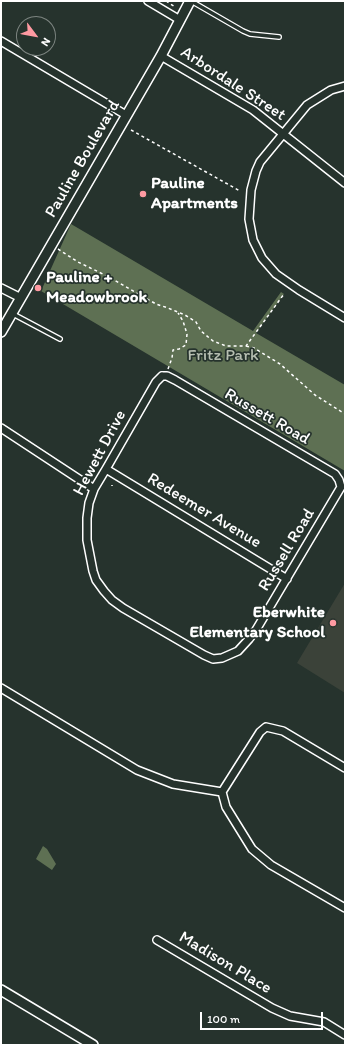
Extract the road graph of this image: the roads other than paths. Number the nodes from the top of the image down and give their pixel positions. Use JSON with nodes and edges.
{"nodes":[{"id":1,"x":148,"y":1,"type":"edge"},
{"id":2,"x":191,"y":1,"type":"edge"},
{"id":3,"x":180,"y":20,"type":"junction"},
{"id":4,"x":279,"y":37,"type":"dead end"},
{"id":5,"x":1,"y":41,"type":"edge"},
{"id":6,"x":161,"y":56,"type":"junction"},
{"id":7,"x":345,"y":86,"type":"edge"},
{"id":8,"x":126,"y":115,"type":"junction"},
{"id":9,"x":284,"y":134,"type":"junction"},
{"id":10,"x":345,"y":183,"type":"edge"},
{"id":11,"x":1,"y":288,"type":"edge"},
{"id":12,"x":20,"y":298,"type":"junction"},
{"id":13,"x":12,"y":314,"type":"junction"},
{"id":14,"x":345,"y":318,"type":"edge"},
{"id":15,"x":1,"y":332,"type":"edge"},
{"id":16,"x":60,"y":339,"type":"dead end"},
{"id":17,"x":164,"y":376,"type":"joint"},
{"id":18,"x":1,"y":428,"type":"edge"},
{"id":19,"x":106,"y":469,"type":"junction"},
{"id":20,"x":94,"y":489,"type":"junction"},
{"id":21,"x":337,"y":495,"type":"joint"},
{"id":22,"x":287,"y":579,"type":"junction"},
{"id":23,"x":249,"y":639,"type":"joint"},
{"id":24,"x":1,"y":688,"type":"edge"},
{"id":25,"x":345,"y":768,"type":"edge"},
{"id":26,"x":222,"y":792,"type":"junction"},
{"id":27,"x":345,"y":908,"type":"edge"},
{"id":28,"x":157,"y":940,"type":"dead end"},
{"id":29,"x":1,"y":990,"type":"edge"},
{"id":30,"x":345,"y":1035,"type":"edge"},
{"id":31,"x":93,"y":1045,"type":"edge"}],
"edges":[{"from":1,"to":3,"type":"street"},
{"from":2,"to":3,"type":"street","name":"Pauline Boulevard"},
{"from":2,"to":4,"type":"lane"},
{"from":3,"to":6,"type":"street","name":"Pauline Boulevard"},
{"from":5,"to":8,"type":"street"},
{"from":6,"to":8,"type":"street","name":"Pauline Boulevard"},
{"from":6,"to":9,"type":"street","name":"Arbordale Street"},
{"from":7,"to":9,"type":"street"},
{"from":8,"to":12,"type":"street","name":"Pauline Boulevard"},
{"from":9,"to":10,"type":"street","name":"Arbordale Street"},
{"from":9,"to":14,"type":"street"},
{"from":11,"to":12,"type":"street"},
{"from":12,"to":13,"type":"street","name":"Pauline Boulevard"},
{"from":13,"to":15,"type":"street","name":"Pauline Boulevard"},
{"from":13,"to":16,"type":"lane"},
{"from":17,"to":19,"type":"street","name":"Hewett Drive"},
{"from":17,"to":21,"type":"street","name":"Russett Road"},
{"from":18,"to":20,"type":"street"},
{"from":19,"to":20,"type":"street","name":"Hewett Drive"},
{"from":19,"to":22,"type":"street","name":"Redeemer Avenue"},
{"from":20,"to":23,"type":"street","name":"Hewett Drive"},
{"from":21,"to":22,"type":"street","name":"Russell Road"},
{"from":22,"to":23,"type":"street","name":"Russell Road"},
{"from":24,"to":26,"type":"street"},
{"from":25,"to":26,"type":"street"},
{"from":26,"to":27,"type":"street"},
{"from":28,"to":30,"type":"street","name":"Madison Place"},
{"from":29,"to":31,"type":"street"}]}
